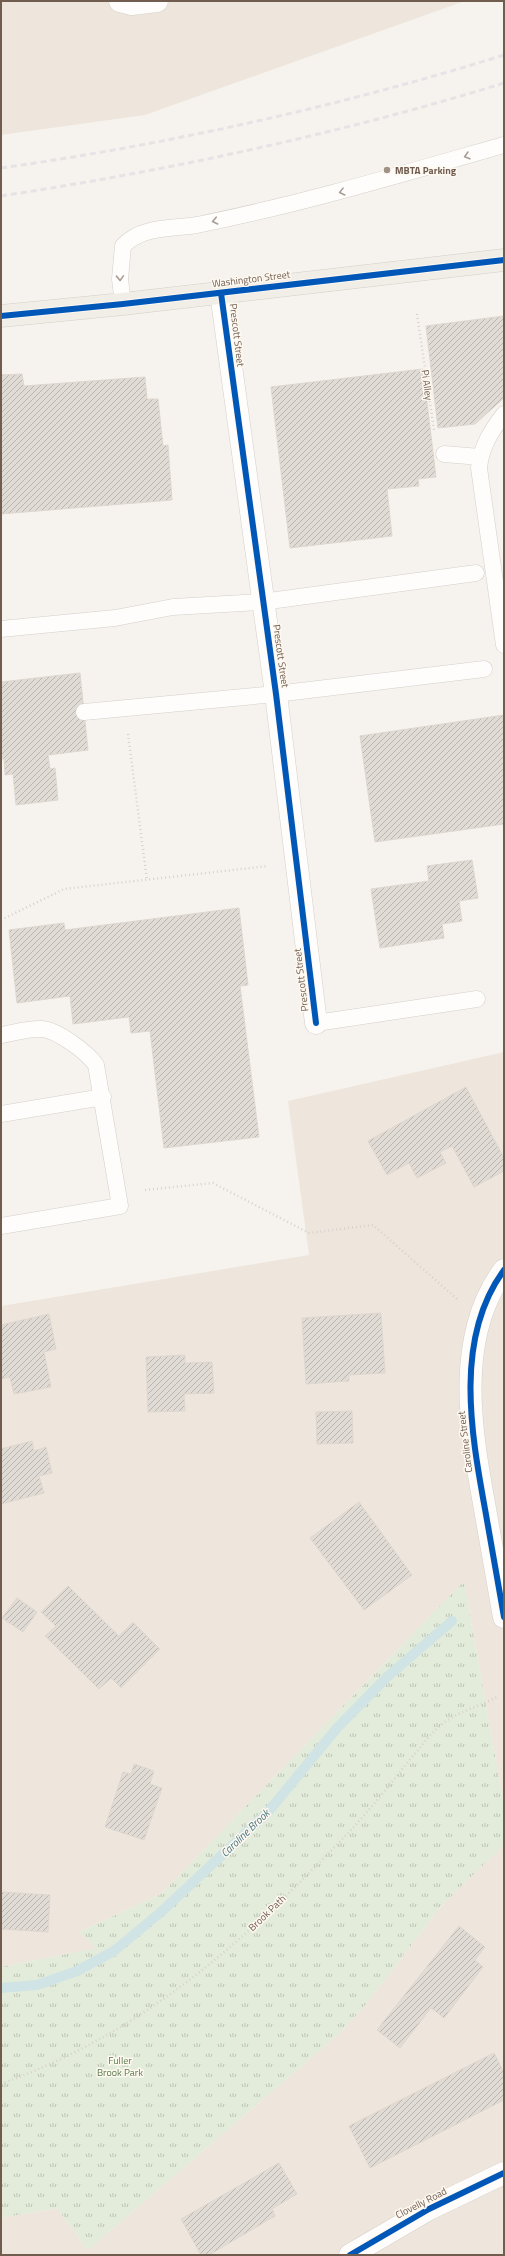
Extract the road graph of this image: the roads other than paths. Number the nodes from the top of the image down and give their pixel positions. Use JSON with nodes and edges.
{"nodes":[{"id":1,"x":120,"y":1,"type":"edge"},
{"id":2,"x":157,"y":1,"type":"edge"},
{"id":3,"x":504,"y":145,"type":"edge"},
{"id":4,"x":504,"y":260,"type":"edge"},
{"id":5,"x":221,"y":293,"type":"junction"},
{"id":6,"x":123,"y":304,"type":"junction"},
{"id":7,"x":1,"y":316,"type":"edge"},
{"id":8,"x":504,"y":414,"type":"edge"},
{"id":9,"x":444,"y":454,"type":"road end"},
{"id":10,"x":480,"y":458,"type":"junction"},
{"id":11,"x":476,"y":573,"type":"dead end"},
{"id":12,"x":262,"y":602,"type":"junction"},
{"id":13,"x":1,"y":629,"type":"edge"},
{"id":14,"x":504,"y":645,"type":"edge"},
{"id":15,"x":484,"y":669,"type":"dead end"},
{"id":16,"x":276,"y":694,"type":"junction"},
{"id":17,"x":84,"y":712,"type":"dead end"},
{"id":18,"x":477,"y":999,"type":"dead end"},
{"id":19,"x":316,"y":1023,"type":"joint"},
{"id":20,"x":1,"y":1035,"type":"edge"},
{"id":21,"x":102,"y":1097,"type":"junction"},
{"id":22,"x":1,"y":1114,"type":"edge"},
{"id":23,"x":1,"y":1226,"type":"edge"},
{"id":24,"x":504,"y":1270,"type":"edge"},
{"id":25,"x":504,"y":1617,"type":"edge"},
{"id":26,"x":504,"y":2174,"type":"edge"},
{"id":27,"x":350,"y":2255,"type":"edge"}],
"edges":[{"from":1,"to":2,"type":"street"},
{"from":3,"to":6,"type":"lane","one_way":true},
{"from":4,"to":5,"type":"main road","name":"Washington Street"},
{"from":5,"to":6,"type":"main road","name":"Washington Street"},
{"from":5,"to":12,"type":"street","name":"Prescott Street"},
{"from":6,"to":7,"type":"main road","name":"Washington Street"},
{"from":8,"to":10,"type":"lane"},
{"from":9,"to":10,"type":"lane"},
{"from":10,"to":14,"type":"lane"},
{"from":11,"to":12,"type":"lane"},
{"from":12,"to":13,"type":"lane"},
{"from":12,"to":16,"type":"street","name":"Prescott Street"},
{"from":15,"to":16,"type":"lane"},
{"from":16,"to":17,"type":"lane"},
{"from":16,"to":19,"type":"street","name":"Prescott Street"},
{"from":18,"to":19,"type":"lane"},
{"from":20,"to":21,"type":"lane"},
{"from":21,"to":22,"type":"lane"},
{"from":21,"to":23,"type":"lane"},
{"from":24,"to":25,"type":"street","name":"Caroline Street"},
{"from":26,"to":27,"type":"street","name":"Clovelly Road"}]}
